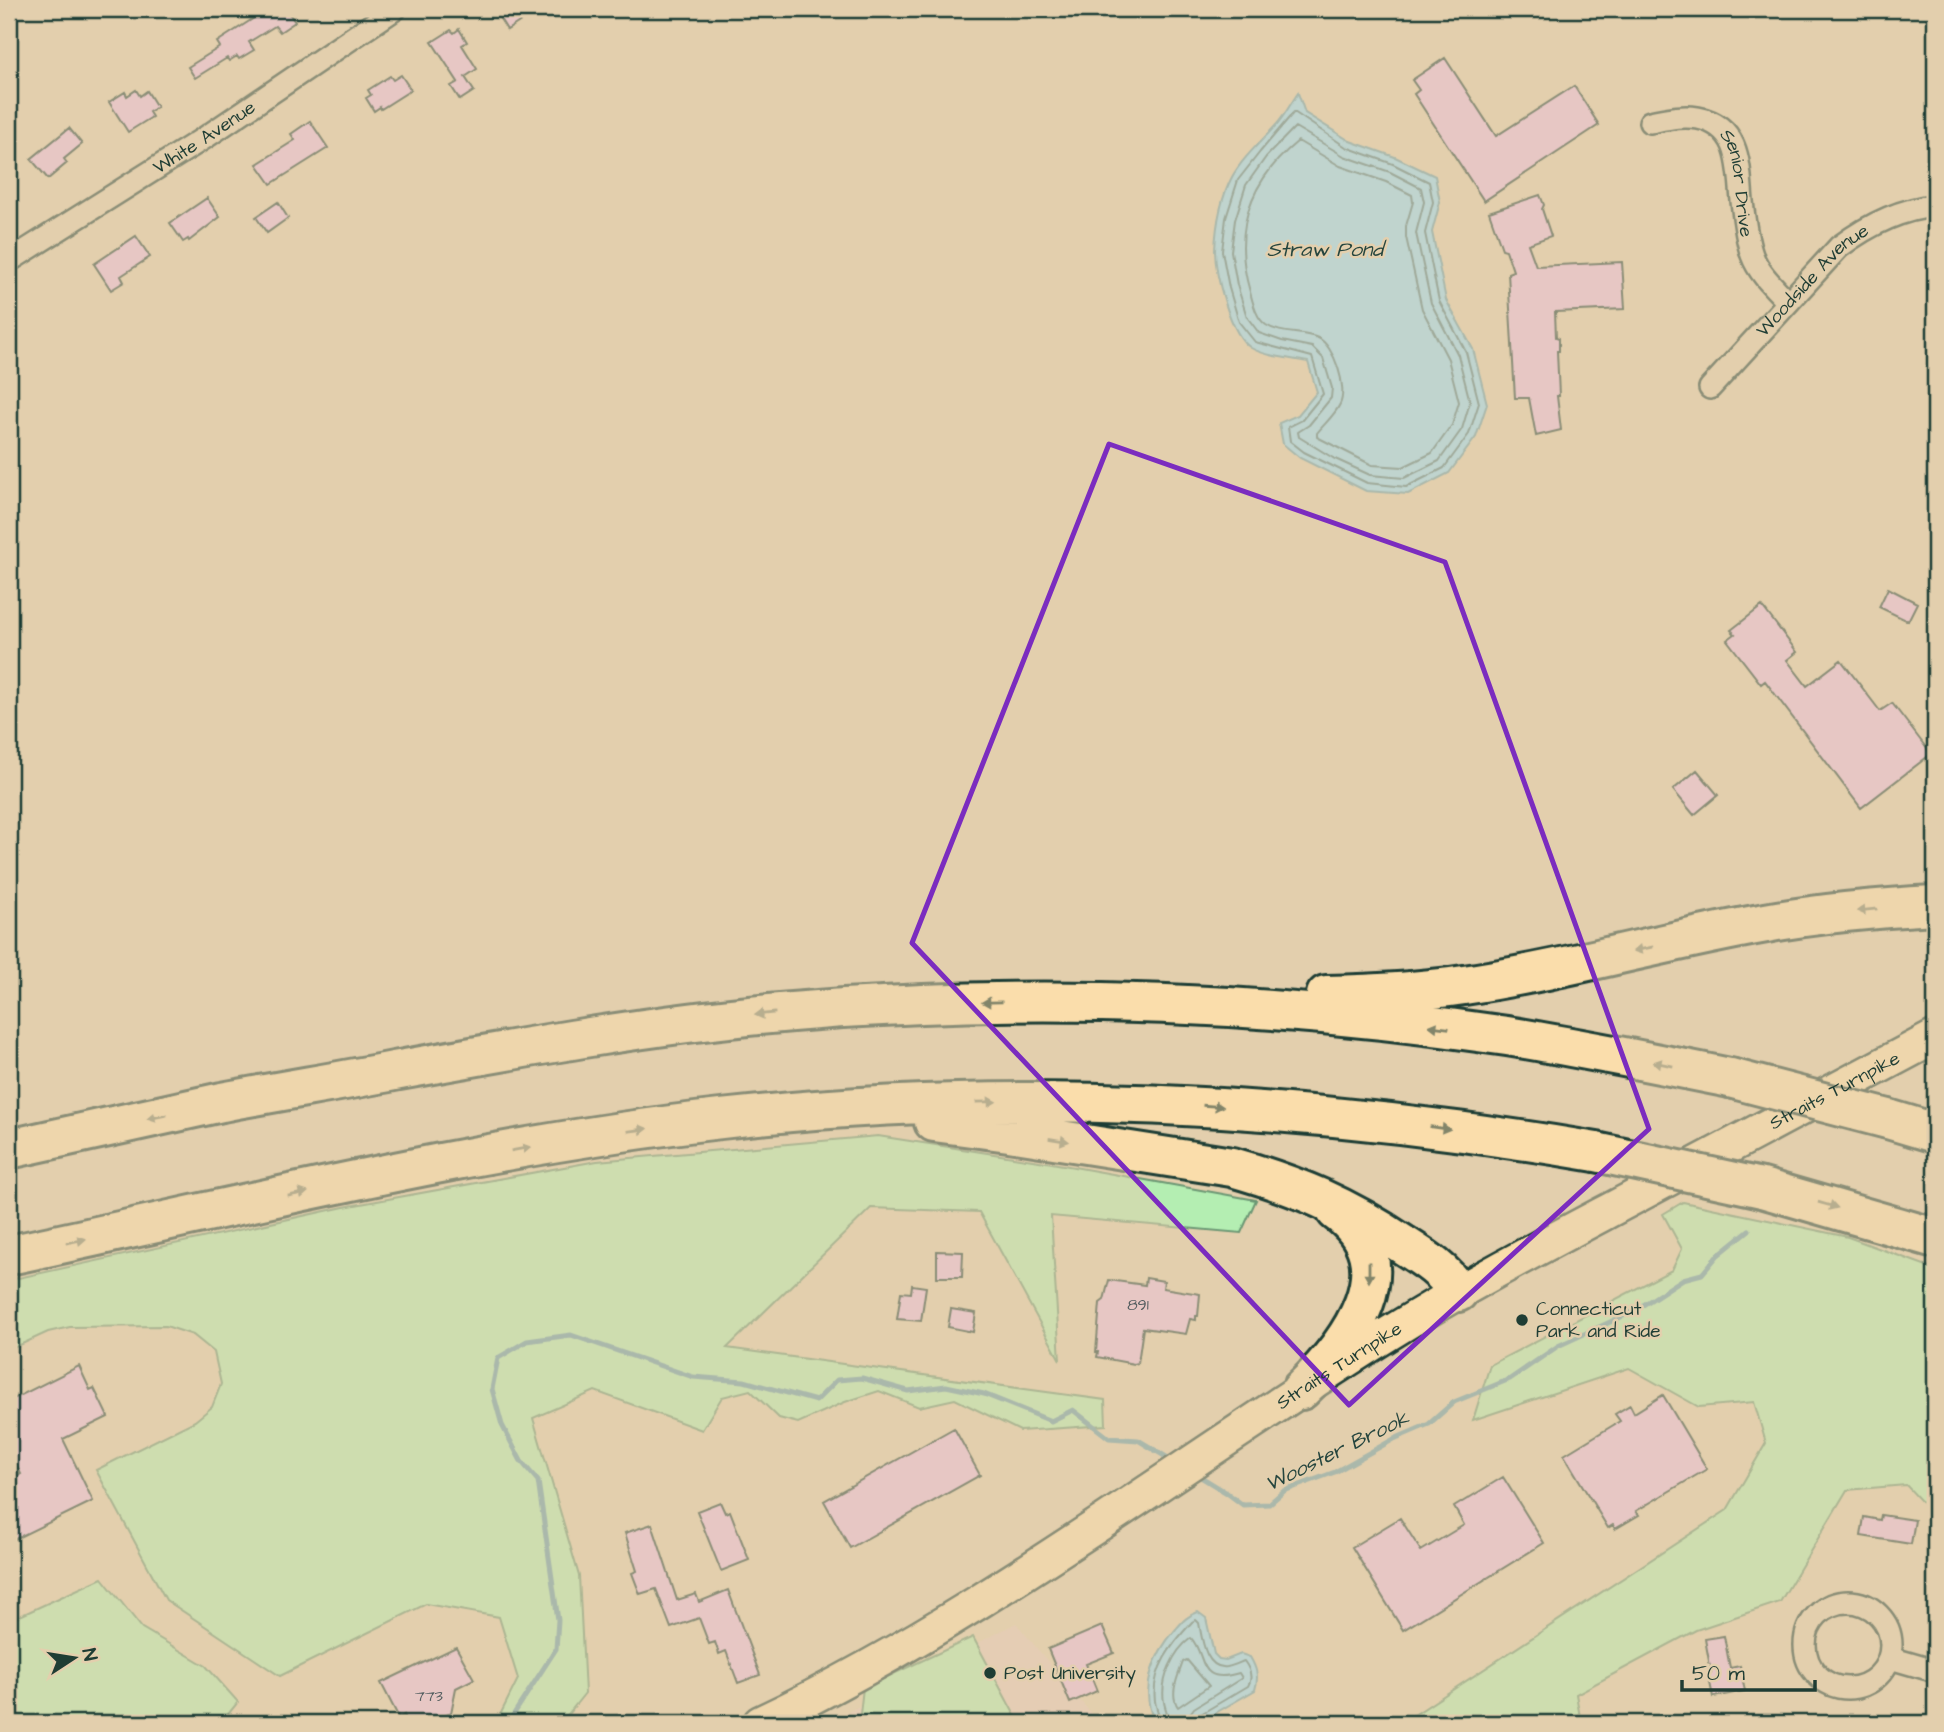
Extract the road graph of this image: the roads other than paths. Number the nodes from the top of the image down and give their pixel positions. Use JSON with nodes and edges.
{"nodes":[{"id":1,"x":396,"y":9,"type":"edge"},
{"id":2,"x":1650,"y":122,"type":"dead end"},
{"id":3,"x":1935,"y":206,"type":"edge"},
{"id":4,"x":9,"y":261,"type":"edge"},
{"id":5,"x":1788,"y":302,"type":"junction"},
{"id":6,"x":1710,"y":388,"type":"dead end"},
{"id":7,"x":1935,"y":905,"type":"edge"},
{"id":8,"x":1032,"y":1001,"type":"junction"},
{"id":9,"x":1935,"y":1037,"type":"edge"},
{"id":10,"x":722,"y":1119,"type":"junction"},
{"id":11,"x":1935,"y":1133,"type":"edge"},
{"id":12,"x":9,"y":1149,"type":"edge"},
{"id":13,"x":1299,"y":1188,"type":"junction"},
{"id":14,"x":1935,"y":1238,"type":"edge"},
{"id":15,"x":9,"y":1255,"type":"edge"},
{"id":16,"x":1458,"y":1292,"type":"junction"},
{"id":17,"x":1301,"y":1390,"type":"junction"},
{"id":18,"x":1890,"y":1658,"type":"junction"},
{"id":19,"x":1935,"y":1671,"type":"edge"},
{"id":20,"x":760,"y":1723,"type":"edge"}],
"edges":[{"from":1,"to":4,"type":"street","name":"White Avenue"},
{"from":2,"to":5,"type":"street","name":"Senior Drive"},
{"from":3,"to":5,"type":"street","name":"Woodside Avenue"},
{"from":5,"to":6,"type":"street","name":"Woodside Avenue"},
{"from":7,"to":8,"type":"highway","one_way":true},
{"from":11,"to":8,"type":"highway","one_way":true,"bridge":true},
{"from":8,"to":12,"type":"highway","one_way":true},
{"from":9,"to":16,"type":"main road","name":"Straits Turnpike"},
{"from":10,"to":13,"type":"highway","one_way":true},
{"from":10,"to":14,"type":"highway","one_way":true,"bridge":true},
{"from":15,"to":10,"type":"highway","one_way":true},
{"from":13,"to":16,"type":"highway"},
{"from":13,"to":17,"type":"highway","one_way":true},
{"from":16,"to":17,"type":"main road","name":"Straits Turnpike"},
{"from":17,"to":20,"type":"main road","name":"Straits Turnpike"},
{"from":18,"to":18,"type":"street"},
{"from":18,"to":19,"type":"street"}]}
